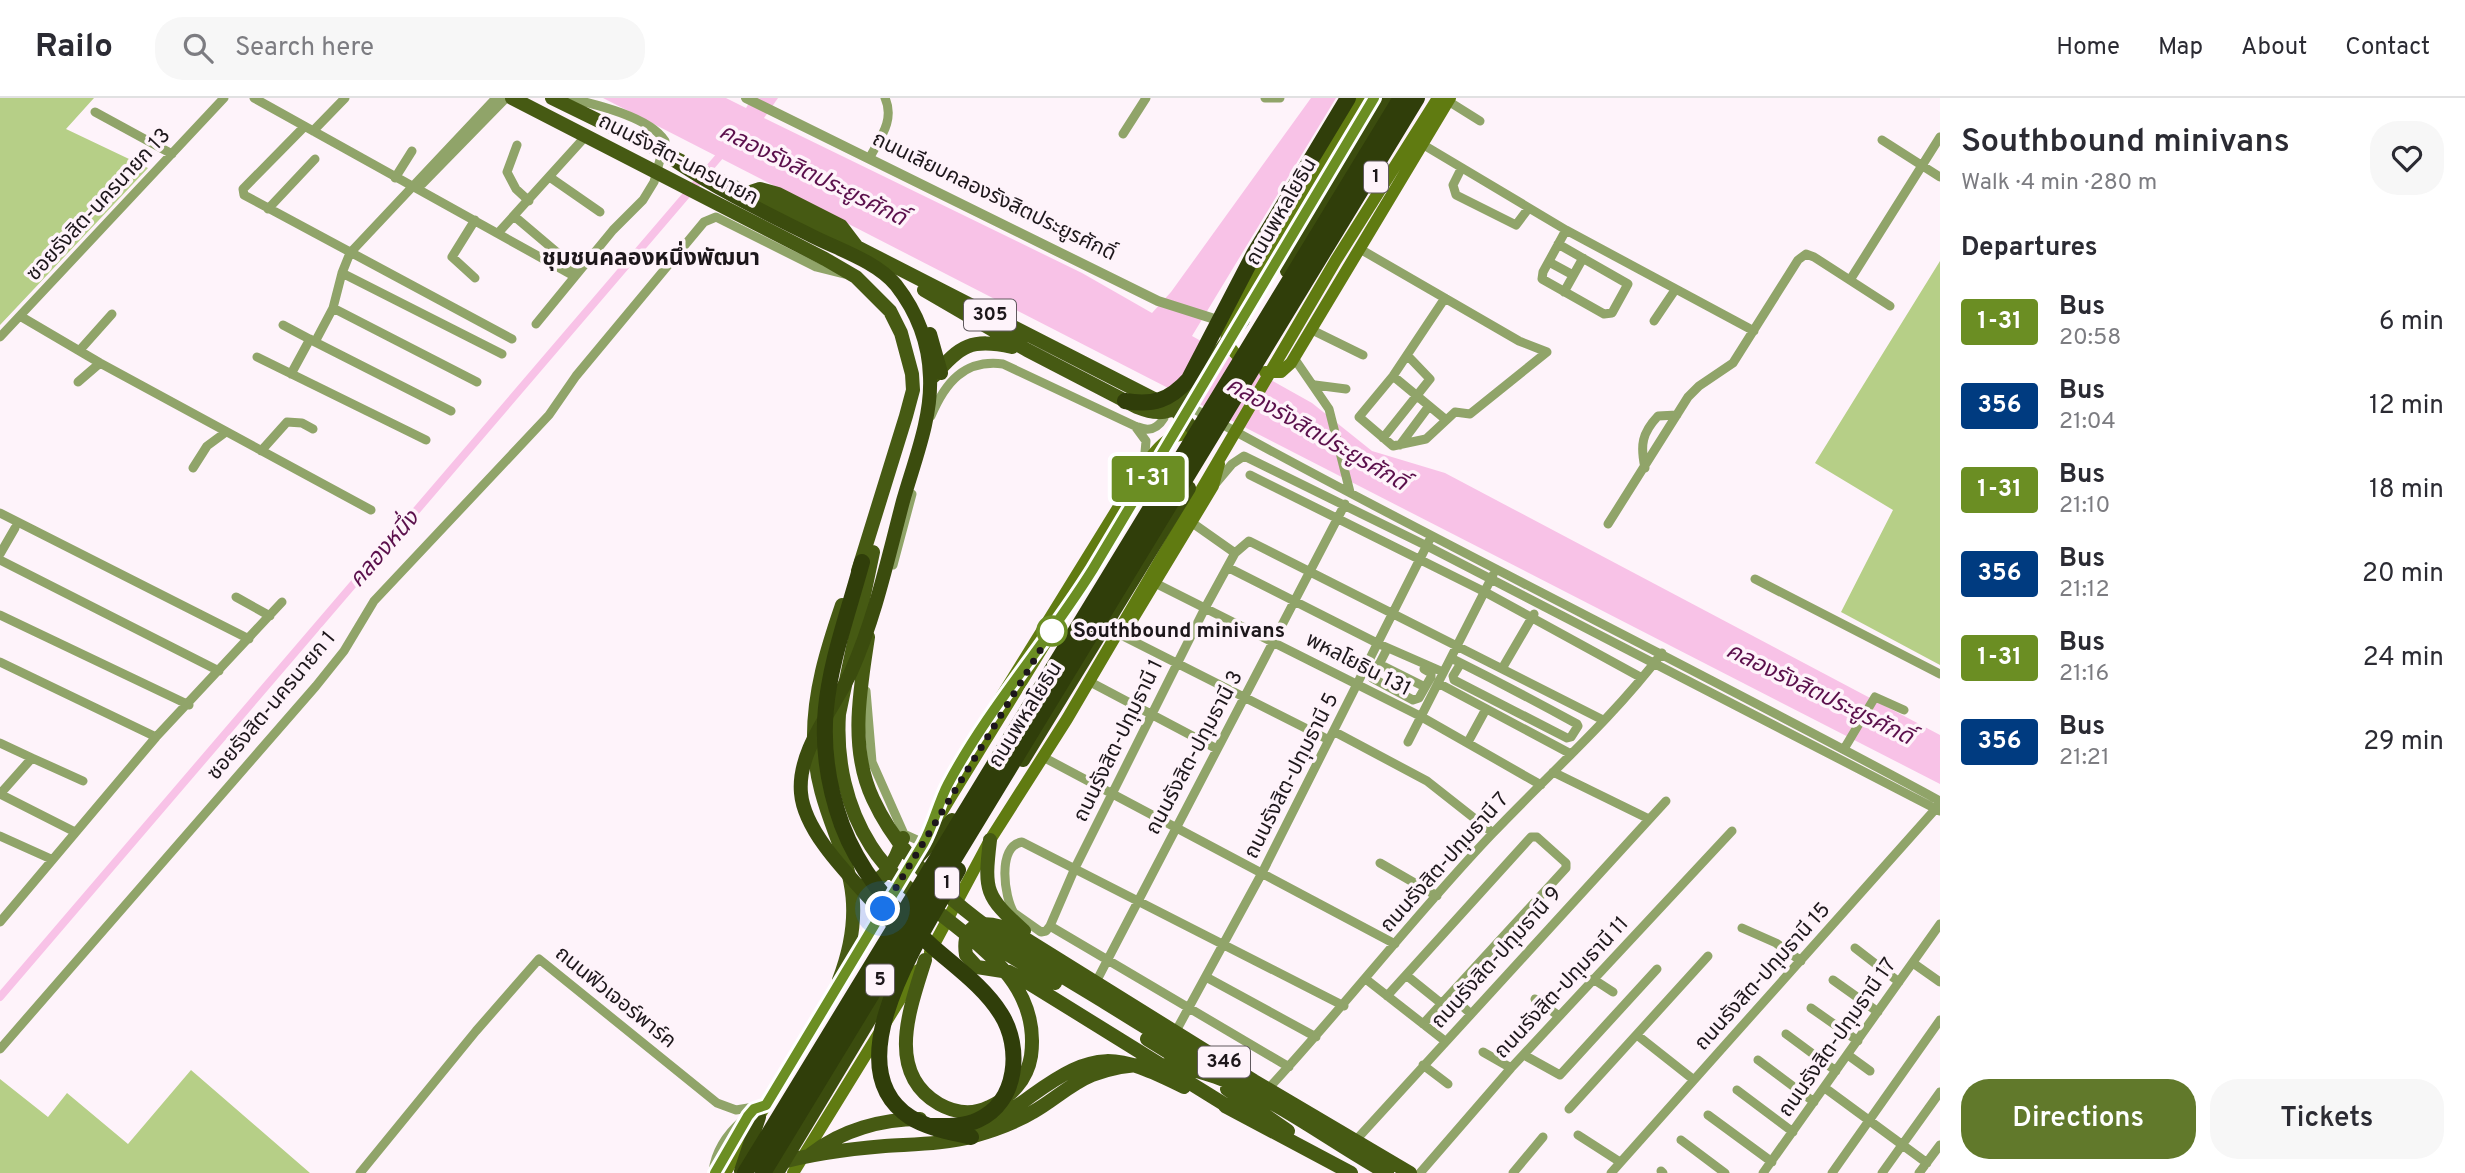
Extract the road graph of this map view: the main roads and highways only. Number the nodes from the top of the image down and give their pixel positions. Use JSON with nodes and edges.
{"nodes":[{"id":1,"x":512,"y":98,"type":"edge"},
{"id":2,"x":552,"y":98,"type":"edge"},
{"id":3,"x":1348,"y":98,"type":"edge"},
{"id":4,"x":1361,"y":98,"type":"edge"},
{"id":5,"x":1374,"y":98,"type":"edge"},
{"id":6,"x":1390,"y":98,"type":"edge"},
{"id":7,"x":1401,"y":98,"type":"edge"},
{"id":8,"x":1417,"y":98,"type":"edge"},
{"id":9,"x":1424,"y":98,"type":"edge"},
{"id":10,"x":1445,"y":99,"type":"edge"},
{"id":11,"x":671,"y":158,"type":"junction"},
{"id":12,"x":752,"y":234,"type":"road end"},
{"id":13,"x":1301,"y":234,"type":"junction"},
{"id":14,"x":864,"y":251,"type":"junction"},
{"id":15,"x":1332,"y":258,"type":"junction"},
{"id":16,"x":913,"y":310,"type":"junction"},
{"id":17,"x":1243,"y":320,"type":"junction"},
{"id":18,"x":1027,"y":350,"type":"junction"},
{"id":19,"x":941,"y":373,"type":"dead end"},
{"id":20,"x":1125,"y":401,"type":"junction"},
{"id":21,"x":906,"y":416,"type":"junction"},
{"id":22,"x":1202,"y":438,"type":"junction"},
{"id":23,"x":881,"y":505,"type":"junction"},
{"id":24,"x":862,"y":562,"type":"junction"},
{"id":25,"x":1097,"y":574,"type":"junction"},
{"id":26,"x":1131,"y":596,"type":"junction"},
{"id":27,"x":872,"y":614,"type":"junction"},
{"id":28,"x":1062,"y":618,"type":"junction"},
{"id":29,"x":1005,"y":692,"type":"junction"},
{"id":30,"x":1073,"y":709,"type":"junction"},
{"id":31,"x":997,"y":787,"type":"junction"},
{"id":32,"x":952,"y":820,"type":"junction"},
{"id":33,"x":934,"y":825,"type":"junction"},
{"id":34,"x":904,"y":834,"type":"road end"},
{"id":35,"x":990,"y":840,"type":"junction"},
{"id":36,"x":910,"y":866,"type":"junction"},
{"id":37,"x":853,"y":883,"type":"junction"},
{"id":38,"x":922,"y":901,"type":"junction"},
{"id":39,"x":1040,"y":946,"type":"junction"},
{"id":40,"x":925,"y":960,"type":"junction"},
{"id":41,"x":1019,"y":977,"type":"junction"},
{"id":42,"x":839,"y":980,"type":"junction"},
{"id":43,"x":1254,"y":1081,"type":"junction"},
{"id":44,"x":1232,"y":1109,"type":"junction"},
{"id":45,"x":758,"y":1111,"type":"junction"},
{"id":46,"x":931,"y":1126,"type":"junction"},
{"id":47,"x":971,"y":1137,"type":"junction"},
{"id":48,"x":1354,"y":1147,"type":"junction"},
{"id":49,"x":1321,"y":1156,"type":"junction"},
{"id":50,"x":796,"y":1168,"type":"edge"},
{"id":51,"x":725,"y":1173,"type":"edge"},
{"id":52,"x":744,"y":1173,"type":"edge"},
{"id":53,"x":763,"y":1173,"type":"edge"},
{"id":54,"x":769,"y":1173,"type":"edge"},
{"id":55,"x":777,"y":1173,"type":"edge"},
{"id":56,"x":1350,"y":1173,"type":"edge"},
{"id":57,"x":1387,"y":1173,"type":"edge"},
{"id":58,"x":1410,"y":1173,"type":"edge"}],
"edges":[{"from":1,"to":21,"type":"main road","name":"ถนนรังสิต-นครนายก"},
{"from":2,"to":11,"type":"main road","name":"ถนนรังสิต-นครนายก","number":"305"},
{"from":3,"to":20,"type":"highway"},
{"from":4,"to":10,"type":"main road"},
{"from":5,"to":13,"type":"main road","name":"ถนนพหลโยธิน","number":"1"},
{"from":6,"to":13,"type":"highway","name":"ถนนพหลโยธิน","number":"1"},
{"from":7,"to":52,"type":"highway","number":"5"},
{"from":8,"to":31,"type":"highway","number":"5"},
{"from":9,"to":15,"type":"highway","name":"ถนนพหลโยธิน","number":"1"},
{"from":10,"to":15,"type":"main road","name":"ถนนพหลโยธิน","number":"1"},
{"from":11,"to":14,"type":"main road","name":"ถนนรังสิต-นครนายก","number":"305"},
{"from":11,"to":16,"type":"highway"},
{"from":12,"to":14,"type":"main road"},
{"from":13,"to":17,"type":"main road","name":"ถนนพหลโยธิน","number":"1"},
{"from":13,"to":25,"type":"highway","name":"ถนนพหลโยธิน","number":"1"},
{"from":14,"to":18,"type":"main road"},
{"from":14,"to":22,"type":"main road","name":"ถนนรังสิต-นครนายก","number":"305"},
{"from":15,"to":26,"type":"highway","name":"ถนนพหลโยธิน","number":"1"},
{"from":16,"to":19,"type":"highway"},
{"from":16,"to":27,"type":"highway"},
{"from":17,"to":20,"type":"main road"},
{"from":17,"to":25,"type":"main road","name":"ถนนพหลโยธิน","number":"1"},
{"from":18,"to":20,"type":"main road"},
{"from":18,"to":21,"type":"main road"},
{"from":21,"to":23,"type":"main road"},
{"from":22,"to":29,"type":"main road"},
{"from":22,"to":30,"type":"main road"},
{"from":23,"to":24,"type":"main road"},
{"from":23,"to":38,"type":"main road"},
{"from":24,"to":37,"type":"main road"},
{"from":24,"to":46,"type":"highway"},
{"from":25,"to":28,"type":"main road","name":"ถนนพหลโยธิน","number":"1"},
{"from":25,"to":32,"type":"highway","name":"ถนนพหลโยธิน","number":"1"},
{"from":26,"to":30,"type":"main road","name":"ถนนพหลโยธิน","number":"1"},
{"from":26,"to":54,"type":"highway","name":"ถนนพหลโยธิน","number":"1"},
{"from":27,"to":43,"type":"main road"},
{"from":27,"to":55,"type":"highway"},
{"from":28,"to":29,"type":"main road"},
{"from":28,"to":33,"type":"main road","name":"ถนนพหลโยธิน","number":"1"},
{"from":29,"to":33,"type":"main road"},
{"from":30,"to":35,"type":"main road","name":"ถนนพหลโยธิน","number":"1"},
{"from":31,"to":46,"type":"highway"},
{"from":31,"to":53,"type":"highway","number":"5"},
{"from":32,"to":36,"type":"highway"},
{"from":32,"to":52,"type":"highway","name":"ถนนพหลโยธิน","number":"1"},
{"from":33,"to":36,"type":"main road","name":"ถนนพหลโยธิน","number":"1"},
{"from":34,"to":37,"type":"main road"},
{"from":35,"to":39,"type":"main road"},
{"from":35,"to":40,"type":"main road","name":"ถนนพหลโยธิน","number":"1"},
{"from":36,"to":42,"type":"main road","name":"ถนนพหลโยธิน","number":"1"},
{"from":37,"to":42,"type":"main road"},
{"from":38,"to":40,"type":"main road"},
{"from":38,"to":49,"type":"main road"},
{"from":39,"to":41,"type":"main road"},
{"from":39,"to":41,"type":"main road","number":"346"},
{"from":39,"to":43,"type":"main road","number":"346"},
{"from":40,"to":50,"type":"main road","name":"ถนนพหลโยธิน","number":"1"},
{"from":41,"to":44,"type":"main road","number":"346"},
{"from":42,"to":45,"type":"main road","name":"ถนนพหลโยธิน","number":"1"},
{"from":43,"to":48,"type":"main road","number":"346"},
{"from":44,"to":49,"type":"main road","number":"346"},
{"from":44,"to":50,"type":"main road"},
{"from":45,"to":51,"type":"main road","name":"ถนนพหลโยธิน","number":"1"},
{"from":45,"to":52,"type":"highway"},
{"from":46,"to":47,"type":"highway"},
{"from":47,"to":48,"type":"main road"},
{"from":47,"to":52,"type":"main road"},
{"from":48,"to":57,"type":"main road"},
{"from":48,"to":58,"type":"main road","number":"346"},
{"from":49,"to":56,"type":"main road","number":"346"}]}
